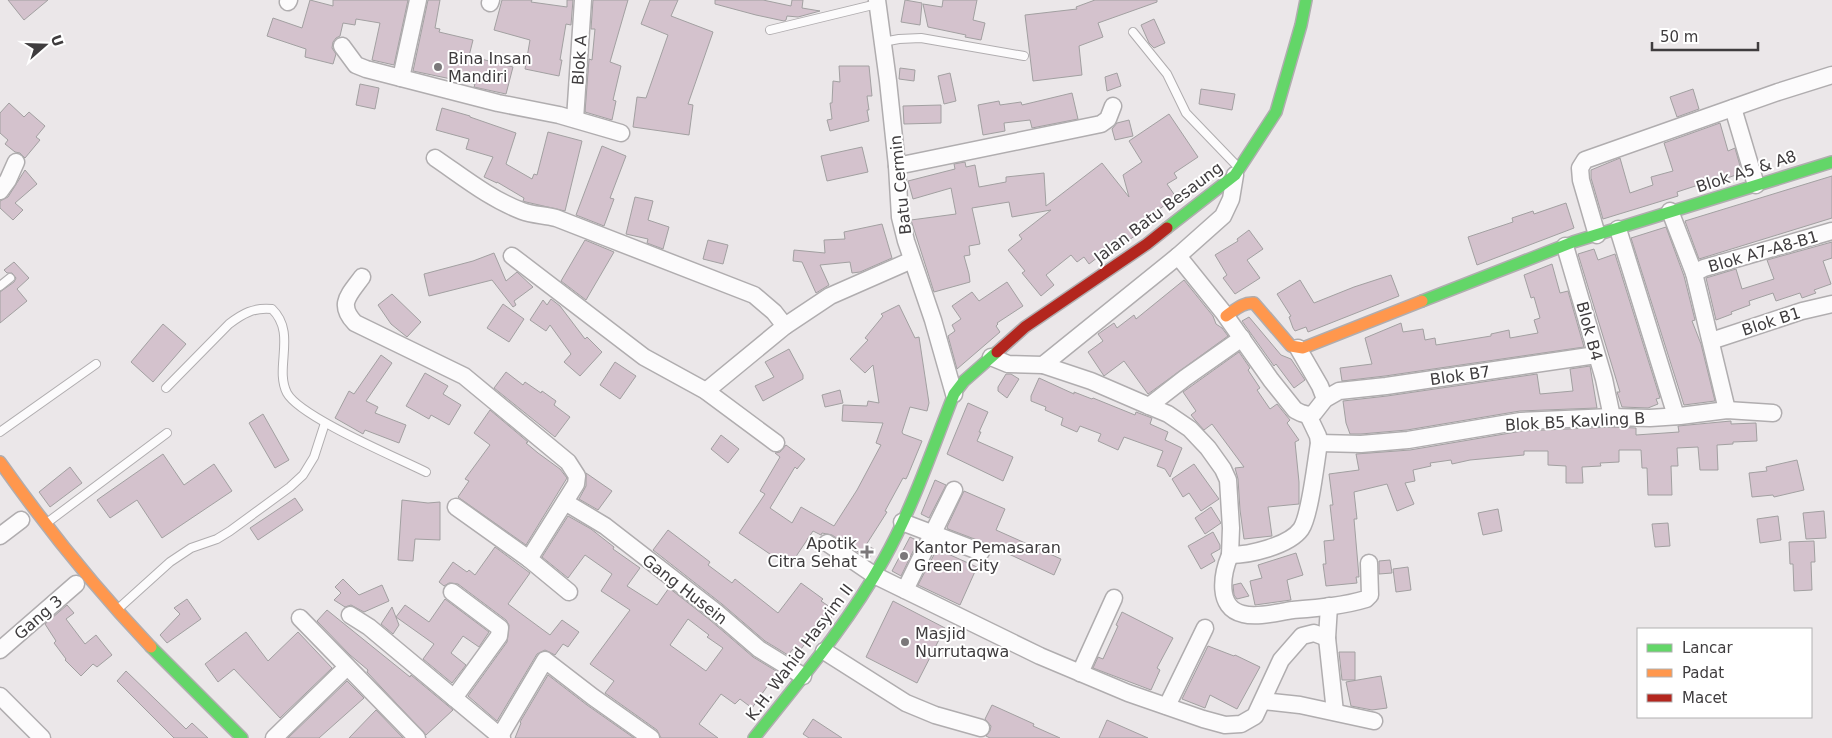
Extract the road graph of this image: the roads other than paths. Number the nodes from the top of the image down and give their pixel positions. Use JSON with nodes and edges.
{"nodes":[{"id":1,"x":418,"y":0,"type":"edge"},
{"id":2,"x":583,"y":0,"type":"edge"},
{"id":3,"x":1306,"y":0,"type":"edge"},
{"id":4,"x":877,"y":2,"type":"edge"},
{"id":5,"x":770,"y":30,"type":"dead end"},
{"id":6,"x":1133,"y":32,"type":"dead end"},
{"id":7,"x":883,"y":42,"type":"junction"},
{"id":8,"x":342,"y":46,"type":"dead end"},
{"id":9,"x":1024,"y":56,"type":"dead end"},
{"id":10,"x":1832,"y":75,"type":"edge"},
{"id":11,"x":401,"y":78,"type":"junction"},
{"id":12,"x":1113,"y":106,"type":"dead end"},
{"id":13,"x":1732,"y":108,"type":"junction"},
{"id":14,"x":575,"y":119,"type":"junction"},
{"id":15,"x":621,"y":133,"type":"dead end"},
{"id":16,"x":435,"y":158,"type":"dead end"},
{"id":17,"x":16,"y":162,"type":"dead end"},
{"id":18,"x":1832,"y":162,"type":"edge"},
{"id":19,"x":897,"y":166,"type":"junction"},
{"id":20,"x":1238,"y":171,"type":"junction"},
{"id":21,"x":1756,"y":185,"type":"junction"},
{"id":22,"x":0,"y":191,"type":"edge"},
{"id":23,"x":1670,"y":211,"type":"junction"},
{"id":24,"x":1618,"y":229,"type":"junction"},
{"id":25,"x":1832,"y":231,"type":"edge"},
{"id":26,"x":1597,"y":235,"type":"junction"},
{"id":27,"x":1565,"y":246,"type":"junction"},
{"id":28,"x":512,"y":256,"type":"dead end"},
{"id":29,"x":1178,"y":256,"type":"junction"},
{"id":30,"x":912,"y":260,"type":"junction"},
{"id":31,"x":1694,"y":273,"type":"junction"},
{"id":32,"x":362,"y":277,"type":"dead end"},
{"id":33,"x":10,"y":278,"type":"dead end"},
{"id":34,"x":0,"y":286,"type":"edge"},
{"id":35,"x":1832,"y":304,"type":"edge"},
{"id":36,"x":1226,"y":316,"type":"junction"},
{"id":37,"x":785,"y":326,"type":"junction"},
{"id":38,"x":1242,"y":338,"type":"junction"},
{"id":39,"x":1711,"y":341,"type":"junction"},
{"id":40,"x":1298,"y":348,"type":"junction"},
{"id":41,"x":1596,"y":355,"type":"junction"},
{"id":42,"x":991,"y":357,"type":"junction"},
{"id":43,"x":96,"y":364,"type":"dead end"},
{"id":44,"x":1043,"y":365,"type":"junction"},
{"id":45,"x":166,"y":388,"type":"dead end"},
{"id":46,"x":706,"y":391,"type":"junction"},
{"id":47,"x":954,"y":394,"type":"junction"},
{"id":48,"x":1325,"y":399,"type":"junction"},
{"id":49,"x":1150,"y":406,"type":"junction"},
{"id":50,"x":1727,"y":410,"type":"junction"},
{"id":51,"x":1773,"y":414,"type":"dead end"},
{"id":52,"x":1308,"y":415,"type":"junction"},
{"id":53,"x":1676,"y":416,"type":"junction"},
{"id":54,"x":1612,"y":417,"type":"junction"},
{"id":55,"x":325,"y":423,"type":"junction"},
{"id":56,"x":0,"y":432,"type":"edge"},
{"id":57,"x":167,"y":433,"type":"dead end"},
{"id":58,"x":776,"y":443,"type":"dead end"},
{"id":59,"x":1319,"y":443,"type":"junction"},
{"id":60,"x":0,"y":462,"type":"edge"},
{"id":61,"x":426,"y":472,"type":"dead end"},
{"id":62,"x":954,"y":490,"type":"dead end"},
{"id":63,"x":565,"y":502,"type":"junction"},
{"id":64,"x":456,"y":507,"type":"dead end"},
{"id":65,"x":21,"y":519,"type":"dead end"},
{"id":66,"x":902,"y":522,"type":"junction"},
{"id":67,"x":45,"y":524,"type":"junction"},
{"id":68,"x":933,"y":533,"type":"junction"},
{"id":69,"x":0,"y":536,"type":"edge"},
{"id":70,"x":828,"y":543,"type":"dead end"},
{"id":71,"x":981,"y":552,"type":"dead end"},
{"id":72,"x":1230,"y":555,"type":"junction"},
{"id":73,"x":529,"y":559,"type":"junction"},
{"id":74,"x":1369,"y":563,"type":"dead end"},
{"id":75,"x":874,"y":575,"type":"junction"},
{"id":76,"x":77,"y":584,"type":"dead end"},
{"id":77,"x":904,"y":590,"type":"junction"},
{"id":78,"x":452,"y":592,"type":"dead end"},
{"id":79,"x":569,"y":592,"type":"dead end"},
{"id":80,"x":1114,"y":598,"type":"dead end"},
{"id":81,"x":96,"y":604,"type":"dead end"},
{"id":82,"x":1329,"y":606,"type":"junction"},
{"id":83,"x":114,"y":613,"type":"junction"},
{"id":84,"x":350,"y":615,"type":"dead end"},
{"id":85,"x":300,"y":618,"type":"dead end"},
{"id":86,"x":1205,"y":628,"type":"dead end"},
{"id":87,"x":1327,"y":638,"type":"junction"},
{"id":88,"x":0,"y":650,"type":"edge"},
{"id":89,"x":824,"y":650,"type":"junction"},
{"id":90,"x":152,"y":665,"type":"dead end"},
{"id":91,"x":347,"y":666,"type":"junction"},
{"id":92,"x":1080,"y":672,"type":"junction"},
{"id":93,"x":803,"y":676,"type":"junction"},
{"id":94,"x":0,"y":696,"type":"edge"},
{"id":95,"x":454,"y":698,"type":"junction"},
{"id":96,"x":1263,"y":701,"type":"junction"},
{"id":97,"x":1168,"y":706,"type":"junction"},
{"id":98,"x":1335,"y":712,"type":"junction"},
{"id":99,"x":1374,"y":721,"type":"dead end"},
{"id":100,"x":981,"y":728,"type":"dead end"},
{"id":101,"x":501,"y":737,"type":"edge"},
{"id":102,"x":42,"y":738,"type":"edge"},
{"id":103,"x":242,"y":738,"type":"edge"},
{"id":104,"x":274,"y":738,"type":"edge"},
{"id":105,"x":417,"y":738,"type":"edge"},
{"id":106,"x":652,"y":738,"type":"edge"},
{"id":107,"x":754,"y":738,"type":"edge"}],
"edges":[{"from":1,"to":11,"type":"street"},
{"from":2,"to":14,"type":"street","name":"Blok A"},
{"from":3,"to":20,"type":"street","name":"Jalan Batu Besaung"},
{"from":4,"to":5,"type":"lane"},
{"from":4,"to":7,"type":"street","name":"Batu Cermin"},
{"from":6,"to":20,"type":"lane"},
{"from":7,"to":9,"type":"lane"},
{"from":7,"to":19,"type":"street","name":"Batu Cermin"},
{"from":8,"to":11,"type":"street"},
{"from":10,"to":13,"type":"street"},
{"from":11,"to":14,"type":"street"},
{"from":12,"to":19,"type":"street"},
{"from":13,"to":21,"type":"street"},
{"from":13,"to":26,"type":"street"},
{"from":14,"to":15,"type":"street"},
{"from":16,"to":37,"type":"street"},
{"from":17,"to":22,"type":"street"},
{"from":18,"to":21,"type":"street","name":"Blok A5 & A8"},
{"from":19,"to":30,"type":"street","name":"Batu Cermin"},
{"from":20,"to":29,"type":"street"},
{"from":20,"to":42,"type":"street","name":"Jalan Batu Besaung"},
{"from":21,"to":23,"type":"street","name":"Blok A5 & A8"},
{"from":23,"to":24,"type":"street","name":"Blok A5 & A8"},
{"from":23,"to":31,"type":"street"},
{"from":24,"to":26,"type":"street","name":"Blok A5 & A8"},
{"from":24,"to":53,"type":"street"},
{"from":25,"to":31,"type":"street","name":"Blok A7-A8-B1"},
{"from":26,"to":27,"type":"street","name":"Blok A5 & A8"},
{"from":27,"to":40,"type":"street","name":"Blok A5 & A8"},
{"from":27,"to":41,"type":"street","name":"Blok B4"},
{"from":28,"to":46,"type":"street"},
{"from":29,"to":36,"type":"street"},
{"from":29,"to":44,"type":"street"},
{"from":30,"to":37,"type":"street"},
{"from":30,"to":47,"type":"street","name":"Batu Cermin"},
{"from":31,"to":39,"type":"street"},
{"from":32,"to":63,"type":"street"},
{"from":33,"to":34,"type":"lane"},
{"from":35,"to":39,"type":"street","name":"Blok B1"},
{"from":36,"to":38,"type":"street"},
{"from":36,"to":40,"type":"street"},
{"from":37,"to":46,"type":"street"},
{"from":38,"to":49,"type":"street"},
{"from":38,"to":52,"type":"street"},
{"from":39,"to":50,"type":"street"},
{"from":40,"to":48,"type":"street"},
{"from":41,"to":48,"type":"street","name":"Blok B7"},
{"from":41,"to":54,"type":"street","name":"Blok B4"},
{"from":42,"to":44,"type":"street"},
{"from":42,"to":47,"type":"street","name":"Jalan Batu Besaung"},
{"from":43,"to":56,"type":"lane"},
{"from":44,"to":49,"type":"street"},
{"from":45,"to":55,"type":"lane"},
{"from":46,"to":58,"type":"street"},
{"from":47,"to":66,"type":"street","name":"K.H. Wahid Hasyim II"},
{"from":48,"to":52,"type":"street"},
{"from":49,"to":72,"type":"street"},
{"from":50,"to":51,"type":"street","name":"Blok B5 Kavling B"},
{"from":50,"to":53,"type":"street","name":"Blok B5 Kavling B"},
{"from":52,"to":59,"type":"street"},
{"from":53,"to":54,"type":"street","name":"Blok B5 Kavling B"},
{"from":54,"to":59,"type":"street","name":"Blok B5 Kavling B"},
{"from":55,"to":61,"type":"lane"},
{"from":55,"to":83,"type":"lane"},
{"from":57,"to":67,"type":"lane"},
{"from":59,"to":72,"type":"street"},
{"from":60,"to":67,"type":"street"},
{"from":62,"to":68,"type":"street"},
{"from":63,"to":73,"type":"street"},
{"from":63,"to":93,"type":"street","name":"Gang Husein"},
{"from":64,"to":73,"type":"street"},
{"from":65,"to":69,"type":"street"},
{"from":66,"to":68,"type":"street"},
{"from":66,"to":75,"type":"street","name":"K.H. Wahid Hasyim II"},
{"from":67,"to":83,"type":"street"},
{"from":68,"to":71,"type":"street"},
{"from":68,"to":77,"type":"street"},
{"from":70,"to":75,"type":"street"},
{"from":72,"to":82,"type":"street"},
{"from":73,"to":79,"type":"street"},
{"from":74,"to":82,"type":"street"},
{"from":75,"to":77,"type":"street"},
{"from":75,"to":89,"type":"street","name":"K.H. Wahid Hasyim II"},
{"from":76,"to":88,"type":"street","name":"Gang 3"},
{"from":77,"to":92,"type":"street"},
{"from":78,"to":95,"type":"street"},
{"from":80,"to":92,"type":"street"},
{"from":81,"to":83,"type":"street"},
{"from":82,"to":87,"type":"street"},
{"from":83,"to":90,"type":"street"},
{"from":83,"to":103,"type":"street"},
{"from":84,"to":95,"type":"street"},
{"from":85,"to":91,"type":"street"},
{"from":86,"to":97,"type":"street"},
{"from":87,"to":96,"type":"street"},
{"from":87,"to":98,"type":"street"},
{"from":89,"to":93,"type":"street","name":"K.H. Wahid Hasyim II"},
{"from":89,"to":100,"type":"street"},
{"from":91,"to":104,"type":"street"},
{"from":91,"to":105,"type":"street"},
{"from":92,"to":97,"type":"street"},
{"from":93,"to":107,"type":"street","name":"K.H. Wahid Hasyim II"},
{"from":94,"to":102,"type":"street"},
{"from":95,"to":101,"type":"street"},
{"from":96,"to":97,"type":"street"},
{"from":96,"to":98,"type":"street"},
{"from":98,"to":99,"type":"street"},
{"from":101,"to":106,"type":"street"}]}
